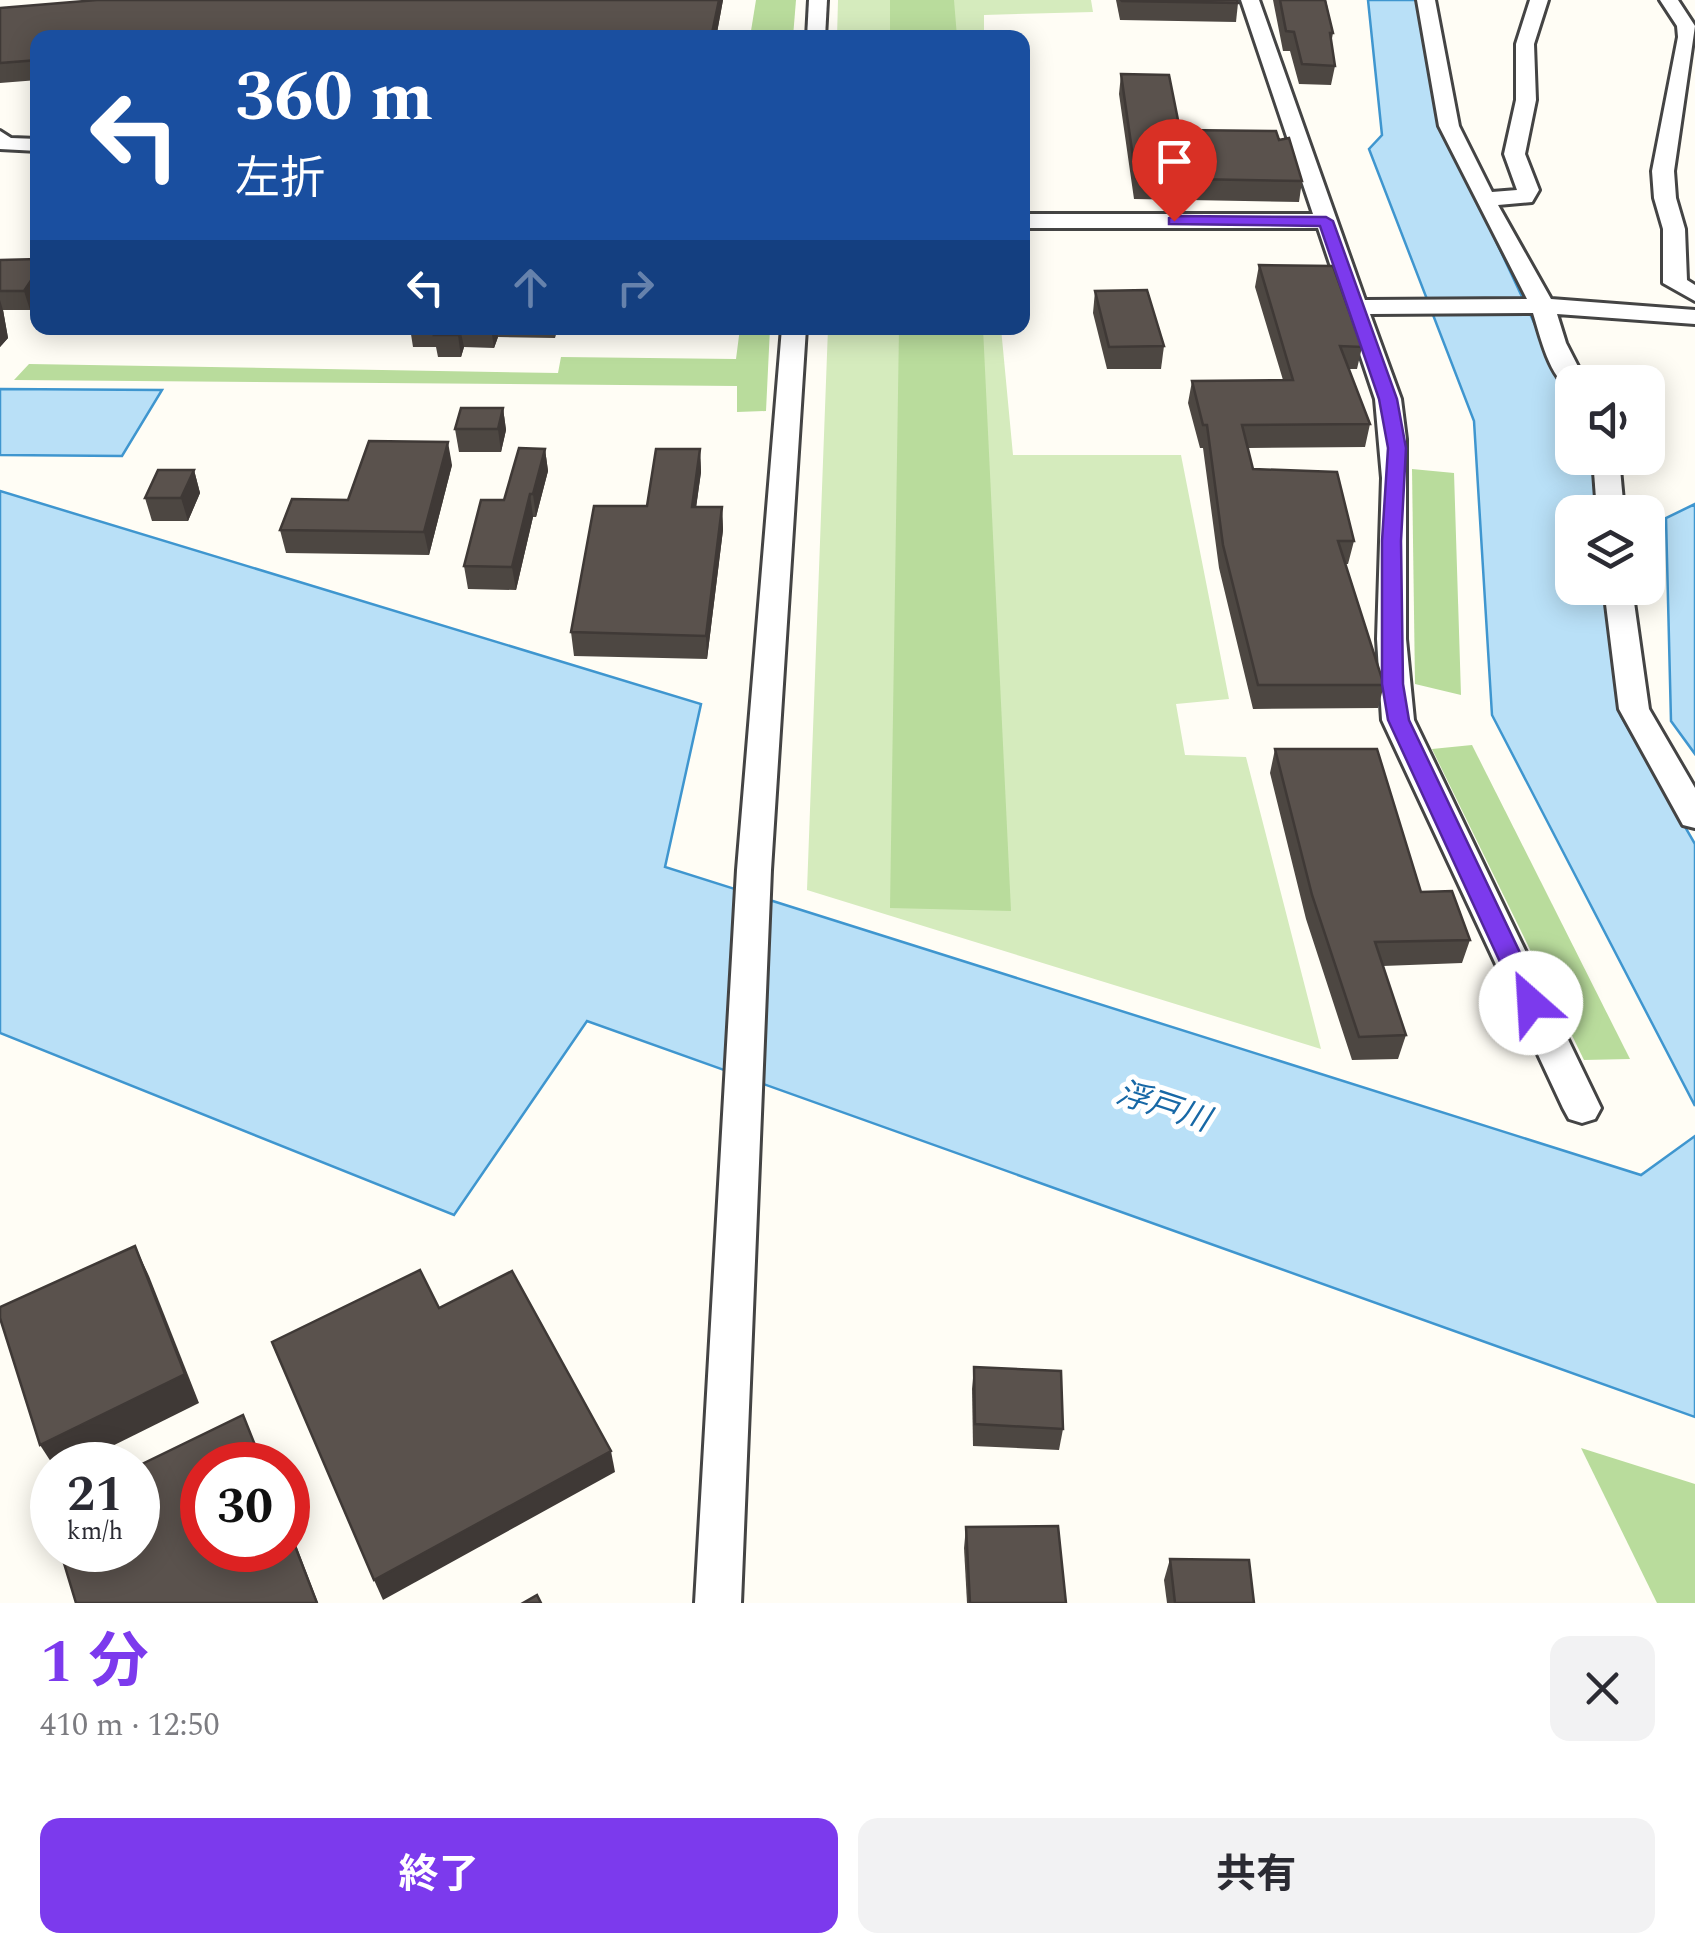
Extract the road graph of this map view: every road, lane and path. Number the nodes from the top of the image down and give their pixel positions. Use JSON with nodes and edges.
{"nodes":[{"id":1,"x":818,"y":0,"type":"edge"},
{"id":2,"x":1250,"y":0,"type":"edge"},
{"id":3,"x":1426,"y":0,"type":"edge"},
{"id":4,"x":1539,"y":0,"type":"edge"},
{"id":5,"x":1668,"y":0,"type":"edge"},
{"id":6,"x":816,"y":30,"type":"edge"},
{"id":7,"x":0,"y":137,"type":"edge"},
{"id":8,"x":30,"y":144,"type":"edge"},
{"id":9,"x":1484,"y":199,"type":"junction"},
{"id":10,"x":1030,"y":220,"type":"edge"},
{"id":11,"x":1326,"y":221,"type":"junction"},
{"id":12,"x":1695,"y":294,"type":"edge"},
{"id":13,"x":1544,"y":306,"type":"junction"},
{"id":14,"x":1356,"y":307,"type":"junction"},
{"id":15,"x":1695,"y":317,"type":"edge"},
{"id":16,"x":793,"y":335,"type":"edge"},
{"id":17,"x":1565,"y":365,"type":"edge"},
{"id":18,"x":1620,"y":605,"type":"edge"},
{"id":19,"x":1695,"y":818,"type":"edge"},
{"id":20,"x":1582,"y":1108,"type":"dead end"},
{"id":21,"x":718,"y":1603,"type":"edge"}],
"edges":[{"from":1,"to":6,"type":"street"},
{"from":2,"to":11,"type":"street"},
{"from":3,"to":9,"type":"street"},
{"from":4,"to":9,"type":"street"},
{"from":5,"to":12,"type":"street"},
{"from":7,"to":8,"type":"street"},
{"from":9,"to":13,"type":"street"},
{"from":10,"to":11,"type":"street"},
{"from":11,"to":14,"type":"street"},
{"from":13,"to":14,"type":"street"},
{"from":13,"to":15,"type":"street"},
{"from":13,"to":17,"type":"street"},
{"from":14,"to":20,"type":"street"},
{"from":16,"to":21,"type":"street"},
{"from":18,"to":19,"type":"street"}]}
